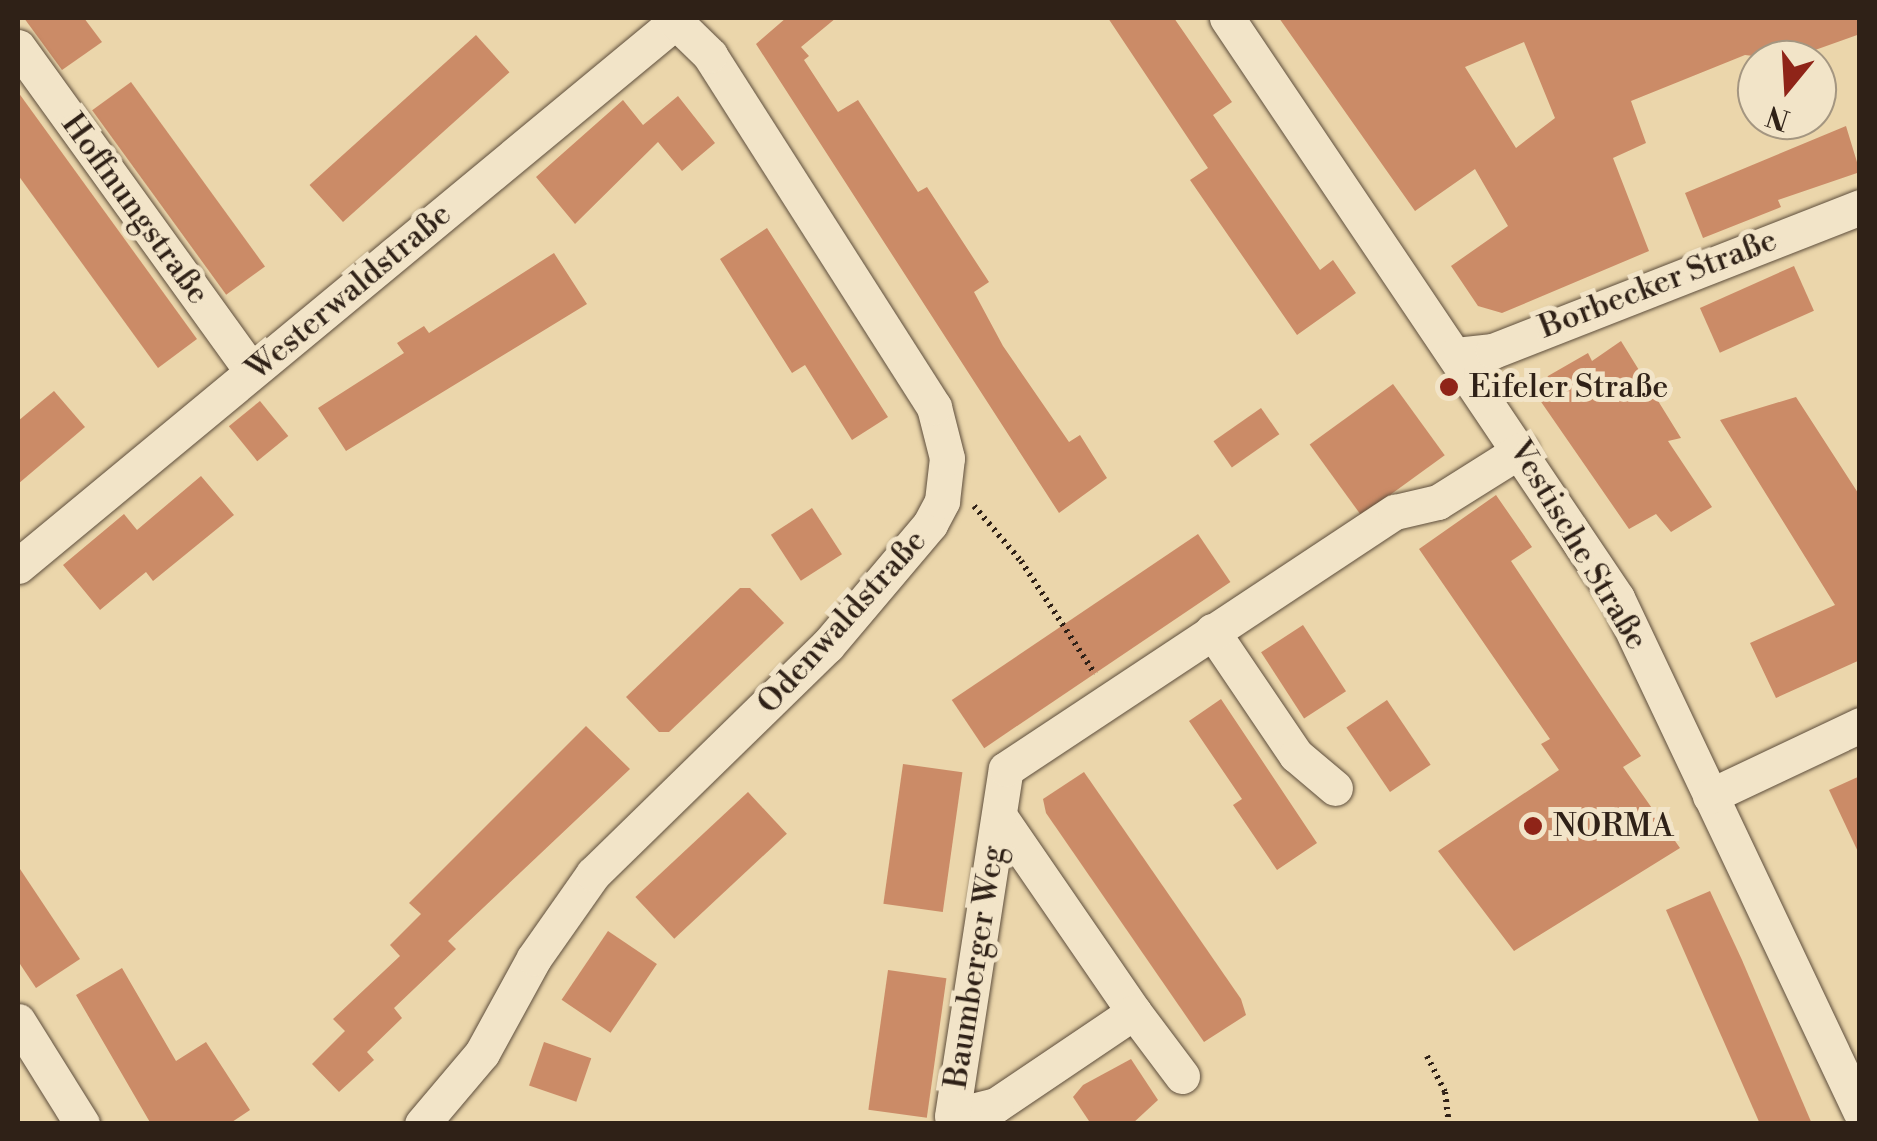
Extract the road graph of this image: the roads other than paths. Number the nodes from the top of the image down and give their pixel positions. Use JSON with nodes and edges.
{"nodes":[{"id":1,"x":1227,"y":18,"type":"edge"},
{"id":2,"x":676,"y":19,"type":"edge"},
{"id":3,"x":18,"y":47,"type":"edge"},
{"id":4,"x":1860,"y":207,"type":"edge"},
{"id":5,"x":1455,"y":355,"type":"junction"},
{"id":6,"x":252,"y":372,"type":"junction"},
{"id":7,"x":1521,"y":450,"type":"junction"},
{"id":8,"x":18,"y":566,"type":"edge"},
{"id":9,"x":1212,"y":631,"type":"junction"},
{"id":10,"x":1860,"y":726,"type":"edge"},
{"id":11,"x":1335,"y":788,"type":"dead end"},
{"id":12,"x":1710,"y":796,"type":"junction"},
{"id":13,"x":1000,"y":817,"type":"junction"},
{"id":14,"x":1134,"y":1012,"type":"junction"},
{"id":15,"x":18,"y":1021,"type":"edge"},
{"id":16,"x":1182,"y":1076,"type":"dead end"},
{"id":17,"x":1860,"y":1111,"type":"edge"},
{"id":18,"x":952,"y":1120,"type":"edge"},
{"id":19,"x":82,"y":1124,"type":"edge"},
{"id":20,"x":422,"y":1124,"type":"edge"}],
"edges":[{"from":1,"to":5,"type":"street","name":"Vestische Straße"},
{"from":2,"to":6,"type":"street","name":"Westerwaldstraße"},
{"from":2,"to":20,"type":"street","name":"Odenwaldstraße"},
{"from":3,"to":6,"type":"street","name":"Hoffnungstraße"},
{"from":4,"to":5,"type":"street","name":"Borbecker Straße"},
{"from":5,"to":7,"type":"street","name":"Vestische Straße"},
{"from":6,"to":8,"type":"street","name":"Westerwaldstraße"},
{"from":7,"to":9,"type":"street","name":"Baumberger Weg"},
{"from":7,"to":12,"type":"street","name":"Vestische Straße"},
{"from":9,"to":11,"type":"street"},
{"from":9,"to":13,"type":"street","name":"Baumberger Weg"},
{"from":10,"to":12,"type":"street"},
{"from":12,"to":17,"type":"street","name":"Vestische Straße"},
{"from":13,"to":14,"type":"street","name":"Baumberger Weg"},
{"from":13,"to":18,"type":"street","name":"Baumberger Weg"},
{"from":14,"to":16,"type":"street","name":"Baumberger Weg"},
{"from":14,"to":18,"type":"street","name":"Baumberger Weg"},
{"from":15,"to":19,"type":"street"}]}
